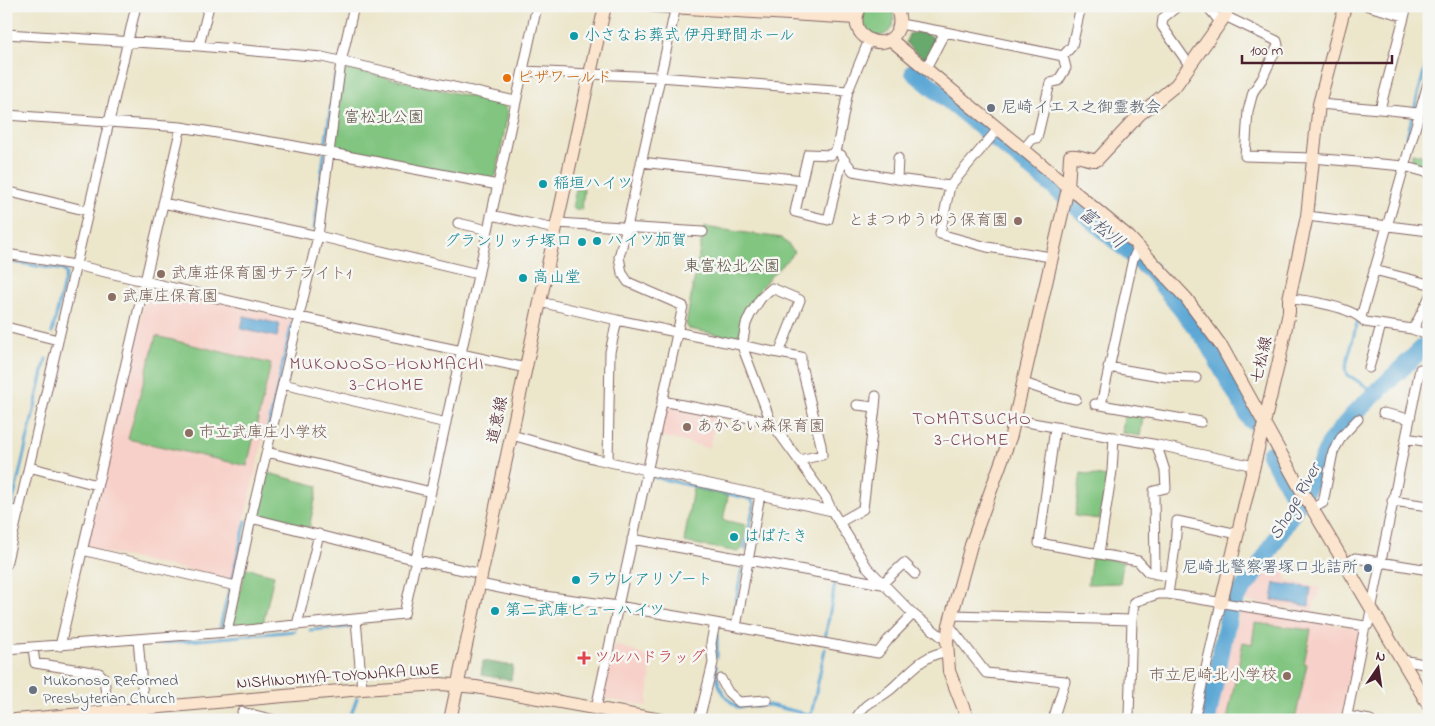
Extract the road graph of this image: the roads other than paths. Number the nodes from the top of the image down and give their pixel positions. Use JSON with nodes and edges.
{"nodes":[{"id":1,"x":136,"y":6,"type":"edge"},
{"id":2,"x":209,"y":6,"type":"edge"},
{"id":3,"x":354,"y":6,"type":"edge"},
{"id":4,"x":536,"y":6,"type":"edge"},
{"id":5,"x":605,"y":6,"type":"edge"},
{"id":6,"x":654,"y":6,"type":"edge"},
{"id":7,"x":895,"y":6,"type":"edge"},
{"id":8,"x":1081,"y":6,"type":"edge"},
{"id":9,"x":1178,"y":6,"type":"edge"},
{"id":10,"x":1207,"y":6,"type":"edge"},
{"id":11,"x":1345,"y":6,"type":"edge"},
{"id":12,"x":1368,"y":6,"type":"edge"},
{"id":13,"x":1407,"y":6,"type":"edge"},
{"id":14,"x":676,"y":7,"type":"edge"},
{"id":15,"x":725,"y":8,"type":"edge"},
{"id":16,"x":859,"y":12,"type":"edge"},
{"id":17,"x":1225,"y":15,"type":"edge"},
{"id":18,"x":1404,"y":16,"type":"junction"},
{"id":19,"x":900,"y":24,"type":"junction"},
{"id":20,"x":945,"y":32,"type":"junction"},
{"id":21,"x":6,"y":34,"type":"edge"},
{"id":22,"x":890,"y":39,"type":"junction"},
{"id":23,"x":869,"y":40,"type":"junction"},
{"id":24,"x":127,"y":42,"type":"junction"},
{"id":25,"x":199,"y":46,"type":"junction"},
{"id":26,"x":1063,"y":56,"type":"junction"},
{"id":27,"x":341,"y":62,"type":"junction"},
{"id":28,"x":1190,"y":66,"type":"junction"},
{"id":29,"x":926,"y":68,"type":"junction"},
{"id":30,"x":523,"y":71,"type":"junction"},
{"id":31,"x":590,"y":73,"type":"junction"},
{"id":32,"x":660,"y":77,"type":"junction"},
{"id":33,"x":1429,"y":80,"type":"edge"},
{"id":34,"x":848,"y":91,"type":"junction"},
{"id":35,"x":1426,"y":98,"type":"edge"},
{"id":36,"x":516,"y":101,"type":"junction"},
{"id":37,"x":1319,"y":104,"type":"junction"},
{"id":38,"x":1380,"y":109,"type":"junction"},
{"id":39,"x":1418,"y":113,"type":"junction"},
{"id":40,"x":6,"y":115,"type":"edge"},
{"id":41,"x":109,"y":121,"type":"junction"},
{"id":42,"x":182,"y":127,"type":"junction"},
{"id":43,"x":998,"y":129,"type":"junction"},
{"id":44,"x":837,"y":148,"type":"junction"},
{"id":45,"x":1023,"y":150,"type":"junction"},
{"id":46,"x":326,"y":152,"type":"junction"},
{"id":47,"x":842,"y":158,"type":"junction"},
{"id":48,"x":898,"y":158,"type":"dead end"},
{"id":49,"x":1312,"y":158,"type":"junction"},
{"id":50,"x":641,"y":162,"type":"junction"},
{"id":51,"x":1404,"y":166,"type":"junction"},
{"id":52,"x":1429,"y":173,"type":"edge"},
{"id":53,"x":897,"y":179,"type":"junction"},
{"id":54,"x":802,"y":180,"type":"junction"},
{"id":55,"x":498,"y":185,"type":"junction"},
{"id":56,"x":950,"y":186,"type":"junction"},
{"id":57,"x":1068,"y":188,"type":"junction"},
{"id":58,"x":6,"y":191,"type":"edge"},
{"id":59,"x":163,"y":203,"type":"junction"},
{"id":60,"x":88,"y":211,"type":"junction"},
{"id":61,"x":491,"y":215,"type":"junction"},
{"id":62,"x":1307,"y":216,"type":"junction"},
{"id":63,"x":458,"y":223,"type":"dead end"},
{"id":64,"x":1388,"y":225,"type":"junction"},
{"id":65,"x":556,"y":226,"type":"junction"},
{"id":66,"x":627,"y":227,"type":"junction"},
{"id":67,"x":488,"y":230,"type":"junction"},
{"id":68,"x":1429,"y":230,"type":"edge"},
{"id":69,"x":703,"y":232,"type":"dead end"},
{"id":70,"x":318,"y":236,"type":"junction"},
{"id":71,"x":1136,"y":253,"type":"junction"},
{"id":72,"x":6,"y":254,"type":"edge"},
{"id":73,"x":1051,"y":256,"type":"junction"},
{"id":74,"x":75,"y":265,"type":"junction"},
{"id":75,"x":1374,"y":270,"type":"junction"},
{"id":76,"x":478,"y":274,"type":"junction"},
{"id":77,"x":144,"y":282,"type":"junction"},
{"id":78,"x":1429,"y":284,"type":"edge"},
{"id":79,"x":1429,"y":298,"type":"edge"},
{"id":80,"x":1289,"y":299,"type":"junction"},
{"id":81,"x":540,"y":302,"type":"junction"},
{"id":82,"x":1359,"y":316,"type":"junction"},
{"id":83,"x":299,"y":317,"type":"junction"},
{"id":84,"x":617,"y":320,"type":"junction"},
{"id":85,"x":1381,"y":325,"type":"junction"},
{"id":86,"x":6,"y":326,"type":"edge"},
{"id":87,"x":1412,"y":329,"type":"junction"},
{"id":88,"x":676,"y":332,"type":"junction"},
{"id":89,"x":1427,"y":335,"type":"dead end"},
{"id":90,"x":58,"y":340,"type":"junction"},
{"id":91,"x":742,"y":346,"type":"junction"},
{"id":92,"x":462,"y":353,"type":"junction"},
{"id":93,"x":779,"y":353,"type":"junction"},
{"id":94,"x":1108,"y":367,"type":"junction"},
{"id":95,"x":526,"y":368,"type":"junction"},
{"id":96,"x":1370,"y":368,"type":"dead end"},
{"id":97,"x":1429,"y":370,"type":"edge"},
{"id":98,"x":1196,"y":378,"type":"dead end"},
{"id":99,"x":1024,"y":383,"type":"junction"},
{"id":100,"x":283,"y":384,"type":"junction"},
{"id":101,"x":876,"y":396,"type":"dead end"},
{"id":102,"x":1076,"y":399,"type":"dead end"},
{"id":103,"x":662,"y":401,"type":"junction"},
{"id":104,"x":857,"y":405,"type":"dead end"},
{"id":105,"x":875,"y":407,"type":"junction"},
{"id":106,"x":1382,"y":413,"type":"dead end"},
{"id":107,"x":1358,"y":419,"type":"dead end"},
{"id":108,"x":1410,"y":419,"type":"junction"},
{"id":109,"x":1015,"y":420,"type":"junction"},
{"id":110,"x":771,"y":422,"type":"junction"},
{"id":111,"x":1201,"y":422,"type":"dead end"},
{"id":112,"x":1264,"y":422,"type":"junction"},
{"id":113,"x":446,"y":423,"type":"junction"},
{"id":114,"x":1055,"y":428,"type":"junction"},
{"id":115,"x":512,"y":435,"type":"junction"},
{"id":116,"x":1114,"y":437,"type":"junction"},
{"id":117,"x":1406,"y":438,"type":"junction"},
{"id":118,"x":1429,"y":442,"type":"edge"},
{"id":119,"x":1158,"y":445,"type":"junction"},
{"id":120,"x":267,"y":452,"type":"junction"},
{"id":121,"x":799,"y":460,"type":"junction"},
{"id":122,"x":608,"y":461,"type":"junction"},
{"id":123,"x":1254,"y":466,"type":"junction"},
{"id":124,"x":29,"y":467,"type":"junction"},
{"id":125,"x":647,"y":470,"type":"junction"},
{"id":126,"x":97,"y":485,"type":"junction"},
{"id":127,"x":431,"y":492,"type":"junction"},
{"id":128,"x":760,"y":495,"type":"junction"},
{"id":129,"x":1392,"y":501,"type":"junction"},
{"id":130,"x":1429,"y":506,"type":"edge"},
{"id":131,"x":1311,"y":507,"type":"junction"},
{"id":132,"x":6,"y":508,"type":"edge"},
{"id":133,"x":832,"y":511,"type":"junction"},
{"id":134,"x":18,"y":512,"type":"junction"},
{"id":135,"x":252,"y":518,"type":"junction"},
{"id":136,"x":840,"y":522,"type":"junction"},
{"id":137,"x":319,"y":534,"type":"junction"},
{"id":138,"x":1238,"y":534,"type":"junction"},
{"id":139,"x":632,"y":539,"type":"junction"},
{"id":140,"x":82,"y":550,"type":"junction"},
{"id":141,"x":1099,"y":553,"type":"junction"},
{"id":142,"x":749,"y":559,"type":"junction"},
{"id":143,"x":417,"y":560,"type":"junction"},
{"id":144,"x":1380,"y":562,"type":"junction"},
{"id":145,"x":1345,"y":564,"type":"junction"},
{"id":146,"x":6,"y":565,"type":"edge"},
{"id":147,"x":1429,"y":570,"type":"edge"},
{"id":148,"x":915,"y":574,"type":"dead end"},
{"id":149,"x":1155,"y":574,"type":"junction"},
{"id":150,"x":1171,"y":577,"type":"junction"},
{"id":151,"x":481,"y":579,"type":"junction"},
{"id":152,"x":882,"y":584,"type":"junction"},
{"id":153,"x":233,"y":585,"type":"junction"},
{"id":154,"x":1168,"y":594,"type":"junction"},
{"id":155,"x":1225,"y":603,"type":"junction"},
{"id":156,"x":618,"y":606,"type":"junction"},
{"id":157,"x":914,"y":614,"type":"junction"},
{"id":158,"x":1368,"y":619,"type":"junction"},
{"id":159,"x":356,"y":620,"type":"junction"},
{"id":160,"x":951,"y":620,"type":"junction"},
{"id":161,"x":1132,"y":620,"type":"junction"},
{"id":162,"x":715,"y":623,"type":"junction"},
{"id":163,"x":298,"y":625,"type":"junction"},
{"id":164,"x":736,"y":627,"type":"junction"},
{"id":165,"x":227,"y":632,"type":"junction"},
{"id":166,"x":138,"y":639,"type":"junction"},
{"id":167,"x":60,"y":646,"type":"junction"},
{"id":168,"x":947,"y":646,"type":"junction"},
{"id":169,"x":33,"y":648,"type":"junction"},
{"id":170,"x":6,"y":649,"type":"edge"},
{"id":171,"x":1402,"y":660,"type":"junction"},
{"id":172,"x":1429,"y":665,"type":"edge"},
{"id":173,"x":721,"y":679,"type":"dead end"},
{"id":174,"x":458,"y":684,"type":"junction"},
{"id":175,"x":362,"y":688,"type":"junction"},
{"id":176,"x":767,"y":700,"type":"dead end"},
{"id":177,"x":1429,"y":706,"type":"edge"},
{"id":178,"x":596,"y":708,"type":"junction"},
{"id":179,"x":144,"y":709,"type":"junction"},
{"id":180,"x":108,"y":711,"type":"junction"},
{"id":181,"x":243,"y":711,"type":"edge"},
{"id":182,"x":1347,"y":718,"type":"edge"},
{"id":183,"x":15,"y":720,"type":"edge"},
{"id":184,"x":275,"y":720,"type":"edge"},
{"id":185,"x":450,"y":720,"type":"edge"},
{"id":186,"x":661,"y":720,"type":"edge"},
{"id":187,"x":699,"y":720,"type":"edge"},
{"id":188,"x":855,"y":720,"type":"edge"},
{"id":189,"x":968,"y":720,"type":"edge"},
{"id":190,"x":1053,"y":720,"type":"edge"},
{"id":191,"x":1126,"y":720,"type":"edge"},
{"id":192,"x":1194,"y":720,"type":"edge"},
{"id":193,"x":1370,"y":720,"type":"edge"}],
"edges":[{"from":1,"to":24,"type":"street"},
{"from":2,"to":25,"type":"street"},
{"from":3,"to":27,"type":"street"},
{"from":4,"to":30,"type":"street"},
{"from":5,"to":31,"type":"street","name":"道意線"},
{"from":6,"to":14,"type":"street"},
{"from":7,"to":19,"type":"street"},
{"from":8,"to":26,"type":"street"},
{"from":9,"to":28,"type":"street"},
{"from":10,"to":17,"type":"street"},
{"from":11,"to":37,"type":"street","name":"七松線"},
{"from":12,"to":18,"type":"street"},
{"from":13,"to":18,"type":"street"},
{"from":14,"to":15,"type":"street"},
{"from":14,"to":32,"type":"street"},
{"from":15,"to":16,"type":"street"},
{"from":16,"to":23,"type":"street"},
{"from":17,"to":28,"type":"street"},
{"from":17,"to":49,"type":"street"},
{"from":18,"to":38,"type":"street"},
{"from":19,"to":20,"type":"street"},
{"from":19,"to":22,"type":"street"},
{"from":20,"to":26,"type":"street"},
{"from":20,"to":29,"type":"street"},
{"from":21,"to":24,"type":"street"},
{"from":22,"to":23,"type":"street"},
{"from":22,"to":29,"type":"street"},
{"from":23,"to":34,"type":"street"},
{"from":24,"to":25,"type":"street"},
{"from":24,"to":41,"type":"street"},
{"from":25,"to":27,"type":"street"},
{"from":26,"to":45,"type":"street"},
{"from":27,"to":36,"type":"street"},
{"from":27,"to":46,"type":"street"},
{"from":28,"to":57,"type":"street"},
{"from":29,"to":43,"type":"street"},
{"from":30,"to":31,"type":"street"},
{"from":30,"to":36,"type":"street"},
{"from":31,"to":32,"type":"street"},
{"from":31,"to":65,"type":"street","name":"道意線"},
{"from":32,"to":34,"type":"street"},
{"from":32,"to":50,"type":"street"},
{"from":33,"to":35,"type":"street"},
{"from":34,"to":44,"type":"street"},
{"from":35,"to":39,"type":"street"},
{"from":36,"to":55,"type":"street"},
{"from":37,"to":38,"type":"street"},
{"from":37,"to":49,"type":"street","name":"七松線"},
{"from":38,"to":39,"type":"street"},
{"from":39,"to":51,"type":"street"},
{"from":40,"to":41,"type":"street"},
{"from":41,"to":42,"type":"street"},
{"from":41,"to":60,"type":"street"},
{"from":42,"to":46,"type":"street"},
{"from":42,"to":59,"type":"street"},
{"from":43,"to":45,"type":"street"},
{"from":43,"to":56,"type":"street"},
{"from":44,"to":47,"type":"street"},
{"from":44,"to":54,"type":"street"},
{"from":45,"to":57,"type":"street"},
{"from":46,"to":55,"type":"street"},
{"from":46,"to":70,"type":"street"},
{"from":47,"to":53,"type":"street"},
{"from":47,"to":54,"type":"street"},
{"from":48,"to":53,"type":"street"},
{"from":49,"to":51,"type":"street"},
{"from":49,"to":62,"type":"street","name":"七松線"},
{"from":50,"to":54,"type":"street"},
{"from":50,"to":66,"type":"street"},
{"from":51,"to":52,"type":"street"},
{"from":51,"to":64,"type":"street"},
{"from":53,"to":56,"type":"street"},
{"from":55,"to":61,"type":"street"},
{"from":56,"to":73,"type":"street"},
{"from":57,"to":71,"type":"street"},
{"from":57,"to":73,"type":"street"},
{"from":58,"to":60,"type":"street"},
{"from":59,"to":70,"type":"street"},
{"from":59,"to":77,"type":"street"},
{"from":60,"to":74,"type":"street"},
{"from":61,"to":65,"type":"street"},
{"from":61,"to":67,"type":"street"},
{"from":62,"to":64,"type":"street"},
{"from":62,"to":80,"type":"street","name":"七松線"},
{"from":63,"to":67,"type":"street"},
{"from":64,"to":68,"type":"street"},
{"from":64,"to":75,"type":"street"},
{"from":65,"to":66,"type":"street"},
{"from":65,"to":81,"type":"street","name":"道意線"},
{"from":66,"to":69,"type":"street"},
{"from":66,"to":88,"type":"street"},
{"from":67,"to":76,"type":"street"},
{"from":70,"to":76,"type":"street"},
{"from":70,"to":83,"type":"street"},
{"from":71,"to":94,"type":"street"},
{"from":71,"to":112,"type":"street"},
{"from":72,"to":74,"type":"street"},
{"from":73,"to":99,"type":"street"},
{"from":74,"to":77,"type":"street"},
{"from":74,"to":90,"type":"street"},
{"from":75,"to":78,"type":"street"},
{"from":75,"to":82,"type":"street"},
{"from":76,"to":92,"type":"street"},
{"from":77,"to":83,"type":"street"},
{"from":77,"to":126,"type":"street"},
{"from":79,"to":87,"type":"street"},
{"from":80,"to":82,"type":"street"},
{"from":80,"to":112,"type":"street","name":"七松線"},
{"from":81,"to":84,"type":"street"},
{"from":81,"to":95,"type":"street","name":"道意線"},
{"from":82,"to":85,"type":"street"},
{"from":83,"to":92,"type":"street"},
{"from":83,"to":100,"type":"street"},
{"from":84,"to":88,"type":"street"},
{"from":84,"to":122,"type":"street"},
{"from":85,"to":87,"type":"street"},
{"from":85,"to":96,"type":"street"},
{"from":86,"to":90,"type":"street"},
{"from":87,"to":89,"type":"street"},
{"from":88,"to":91,"type":"street"},
{"from":88,"to":103,"type":"street"},
{"from":90,"to":124,"type":"street"},
{"from":91,"to":93,"type":"street"},
{"from":91,"to":93,"type":"street"},
{"from":91,"to":110,"type":"street"},
{"from":92,"to":95,"type":"street"},
{"from":92,"to":113,"type":"street"},
{"from":93,"to":121,"type":"street"},
{"from":94,"to":98,"type":"street"},
{"from":94,"to":111,"type":"street"},
{"from":95,"to":115,"type":"street","name":"道意線"},
{"from":97,"to":108,"type":"street"},
{"from":99,"to":102,"type":"street"},
{"from":99,"to":109,"type":"street"},
{"from":100,"to":113,"type":"street"},
{"from":100,"to":120,"type":"street"},
{"from":101,"to":105,"type":"street"},
{"from":103,"to":110,"type":"street"},
{"from":103,"to":125,"type":"street"},
{"from":104,"to":105,"type":"street"},
{"from":105,"to":136,"type":"street"},
{"from":106,"to":108,"type":"street"},
{"from":107,"to":131,"type":"street"},
{"from":108,"to":117,"type":"street"},
{"from":109,"to":114,"type":"street"},
{"from":109,"to":160,"type":"street"},
{"from":110,"to":121,"type":"street"},
{"from":112,"to":123,"type":"street","name":"七松線"},
{"from":112,"to":131,"type":"street"},
{"from":113,"to":127,"type":"street"},
{"from":114,"to":116,"type":"street"},
{"from":114,"to":141,"type":"street"},
{"from":115,"to":122,"type":"street"},
{"from":115,"to":151,"type":"street","name":"道意線"},
{"from":116,"to":119,"type":"street"},
{"from":116,"to":141,"type":"street"},
{"from":117,"to":118,"type":"street"},
{"from":117,"to":129,"type":"street"},
{"from":119,"to":123,"type":"street"},
{"from":119,"to":149,"type":"street"},
{"from":120,"to":127,"type":"street"},
{"from":120,"to":135,"type":"street"},
{"from":121,"to":133,"type":"street"},
{"from":122,"to":125,"type":"street"},
{"from":123,"to":138,"type":"street","name":"七松線"},
{"from":124,"to":126,"type":"street"},
{"from":124,"to":134,"type":"street"},
{"from":125,"to":128,"type":"street"},
{"from":125,"to":139,"type":"street"},
{"from":126,"to":140,"type":"street"},
{"from":127,"to":143,"type":"street"},
{"from":128,"to":133,"type":"street"},
{"from":128,"to":142,"type":"street"},
{"from":129,"to":130,"type":"street"},
{"from":129,"to":144,"type":"street"},
{"from":131,"to":145,"type":"street"},
{"from":132,"to":134,"type":"street"},
{"from":133,"to":136,"type":"street"},
{"from":134,"to":146,"type":"street"},
{"from":135,"to":137,"type":"street"},
{"from":135,"to":153,"type":"street"},
{"from":136,"to":152,"type":"street"},
{"from":137,"to":143,"type":"street"},
{"from":137,"to":163,"type":"street"},
{"from":138,"to":150,"type":"street"},
{"from":138,"to":155,"type":"street","name":"七松線"},
{"from":139,"to":142,"type":"street"},
{"from":139,"to":156,"type":"street"},
{"from":140,"to":153,"type":"street"},
{"from":140,"to":167,"type":"street"},
{"from":141,"to":149,"type":"street"},
{"from":142,"to":152,"type":"street"},
{"from":142,"to":164,"type":"street"},
{"from":143,"to":151,"type":"street"},
{"from":143,"to":159,"type":"street"},
{"from":144,"to":145,"type":"street"},
{"from":144,"to":147,"type":"street"},
{"from":144,"to":158,"type":"street"},
{"from":145,"to":158,"type":"street"},
{"from":148,"to":152,"type":"street"},
{"from":149,"to":150,"type":"street"},
{"from":150,"to":154,"type":"street"},
{"from":151,"to":156,"type":"street"},
{"from":151,"to":174,"type":"street","name":"道意線"},
{"from":152,"to":157,"type":"street"},
{"from":153,"to":165,"type":"street"},
{"from":154,"to":155,"type":"street"},
{"from":154,"to":161,"type":"street"},
{"from":155,"to":158,"type":"street"},
{"from":155,"to":192,"type":"street","name":"七松線"},
{"from":156,"to":162,"type":"street"},
{"from":156,"to":178,"type":"street"},
{"from":157,"to":164,"type":"street"},
{"from":157,"to":168,"type":"street"},
{"from":158,"to":171,"type":"street"},
{"from":158,"to":182,"type":"street"},
{"from":159,"to":163,"type":"street"},
{"from":159,"to":175,"type":"street"},
{"from":160,"to":161,"type":"street"},
{"from":160,"to":168,"type":"street"},
{"from":160,"to":190,"type":"street"},
{"from":161,"to":191,"type":"street"},
{"from":162,"to":164,"type":"street"},
{"from":162,"to":187,"type":"street"},
{"from":163,"to":165,"type":"street"},
{"from":165,"to":166,"type":"street"},
{"from":166,"to":167,"type":"street"},
{"from":166,"to":179,"type":"street"},
{"from":167,"to":169,"type":"street"},
{"from":168,"to":188,"type":"street"},
{"from":168,"to":189,"type":"street"},
{"from":169,"to":170,"type":"street"},
{"from":169,"to":180,"type":"street"},
{"from":171,"to":172,"type":"street"},
{"from":171,"to":177,"type":"street"},
{"from":173,"to":176,"type":"street"},
{"from":174,"to":175,"type":"street","name":"NISHINOMIYA-TOYONAKA LINE"},
{"from":174,"to":178,"type":"street","name":"NISHINOMIYA-TOYONAKA LINE"},
{"from":174,"to":185,"type":"street","name":"道意線"},
{"from":175,"to":181,"type":"street","name":"NISHINOMIYA-TOYONAKA LINE"},
{"from":178,"to":186,"type":"street","name":"NISHINOMIYA-TOYONAKA LINE"},
{"from":179,"to":180,"type":"street","name":"NISHINOMIYA-TOYONAKA LINE"},
{"from":179,"to":181,"type":"street","name":"NISHINOMIYA-TOYONAKA LINE"},
{"from":180,"to":183,"type":"street","name":"NISHINOMIYA-TOYONAKA LINE"},
{"from":181,"to":184,"type":"street"},
{"from":182,"to":193,"type":"street"}]}
